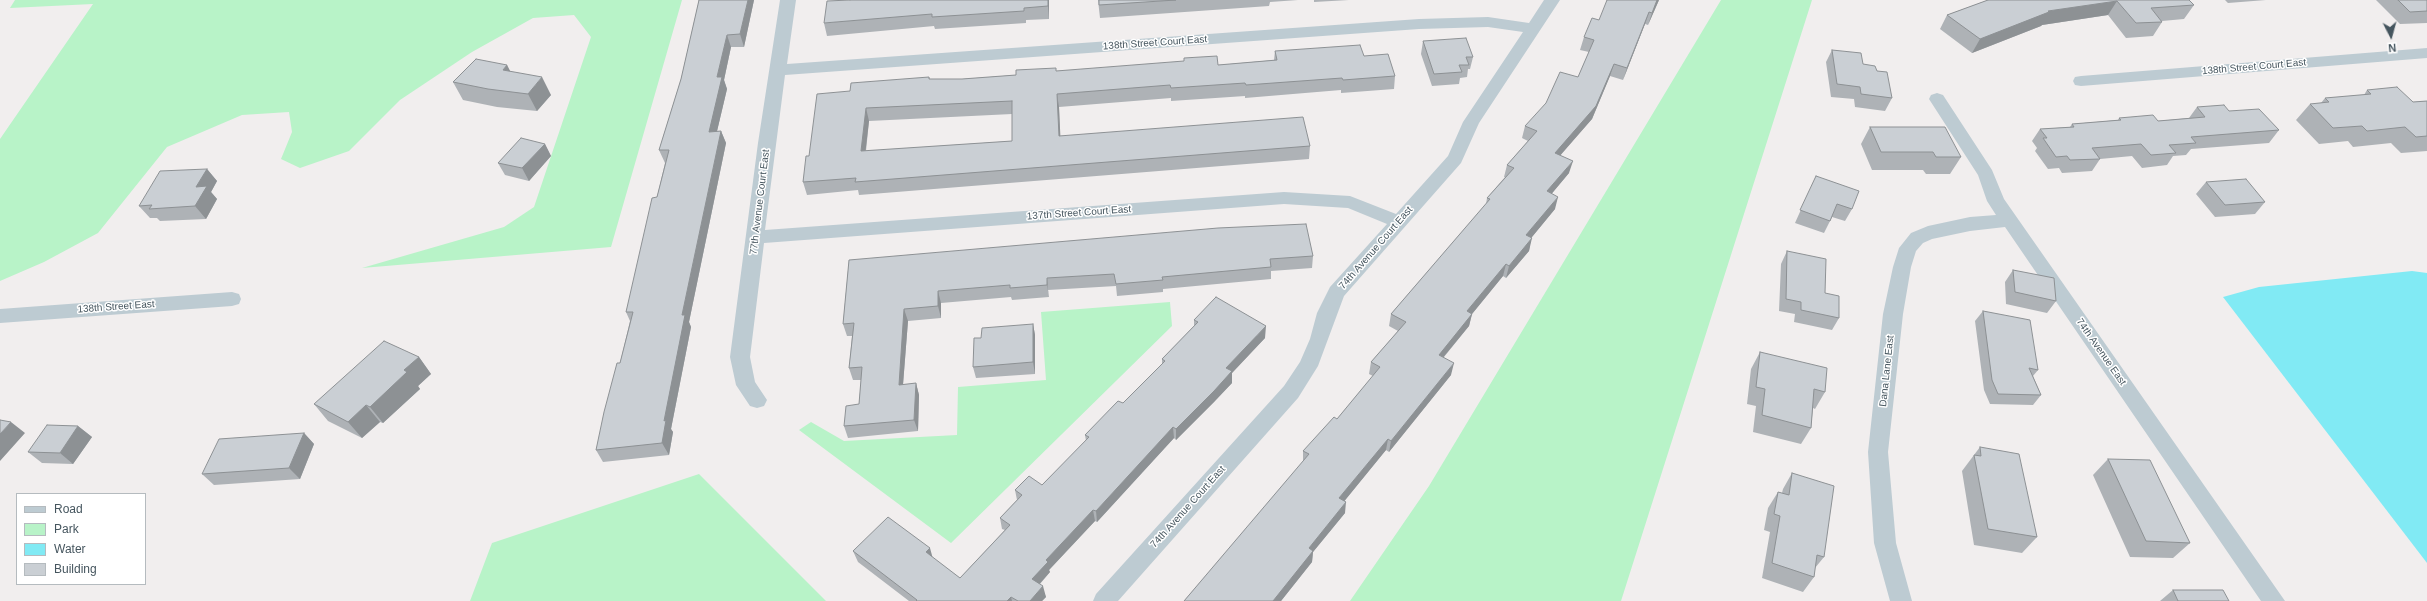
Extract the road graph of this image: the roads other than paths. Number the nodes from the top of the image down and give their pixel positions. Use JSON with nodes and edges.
{"nodes":[{"id":1,"x":788,"y":0,"type":"edge"},
{"id":2,"x":1552,"y":0,"type":"edge"},
{"id":3,"x":1532,"y":28,"type":"junction"},
{"id":4,"x":2427,"y":53,"type":"edge"},
{"id":5,"x":778,"y":70,"type":"junction"},
{"id":6,"x":2081,"y":81,"type":"dead end"},
{"id":7,"x":1937,"y":100,"type":"dead end"},
{"id":8,"x":2010,"y":220,"type":"junction"},
{"id":9,"x":1399,"y":222,"type":"junction"},
{"id":10,"x":755,"y":237,"type":"junction"},
{"id":11,"x":232,"y":299,"type":"dead end"},
{"id":12,"x":0,"y":316,"type":"edge"},
{"id":13,"x":757,"y":400,"type":"dead end"},
{"id":14,"x":1104,"y":601,"type":"edge"},
{"id":15,"x":1901,"y":601,"type":"edge"},
{"id":16,"x":2274,"y":601,"type":"edge"}],
"edges":[{"from":1,"to":5,"type":"street","name":"77th Avenue Court East"},
{"from":2,"to":3,"type":"street","name":"74th Avenue Court East"},
{"from":3,"to":5,"type":"street","name":"138th Street Court East"},
{"from":3,"to":9,"type":"street","name":"74th Avenue Court East"},
{"from":4,"to":6,"type":"street","name":"138th Street Court East"},
{"from":5,"to":10,"type":"street","name":"77th Avenue Court East"},
{"from":7,"to":8,"type":"street","name":"74th Avenue East"},
{"from":8,"to":15,"type":"street","name":"Dana Lane East"},
{"from":8,"to":16,"type":"street","name":"74th Avenue East"},
{"from":9,"to":10,"type":"street","name":"137th Street Court East"},
{"from":9,"to":14,"type":"street","name":"74th Avenue Court East"},
{"from":10,"to":13,"type":"street","name":"77th Avenue Court East"},
{"from":11,"to":12,"type":"street","name":"138th Street East"}]}
